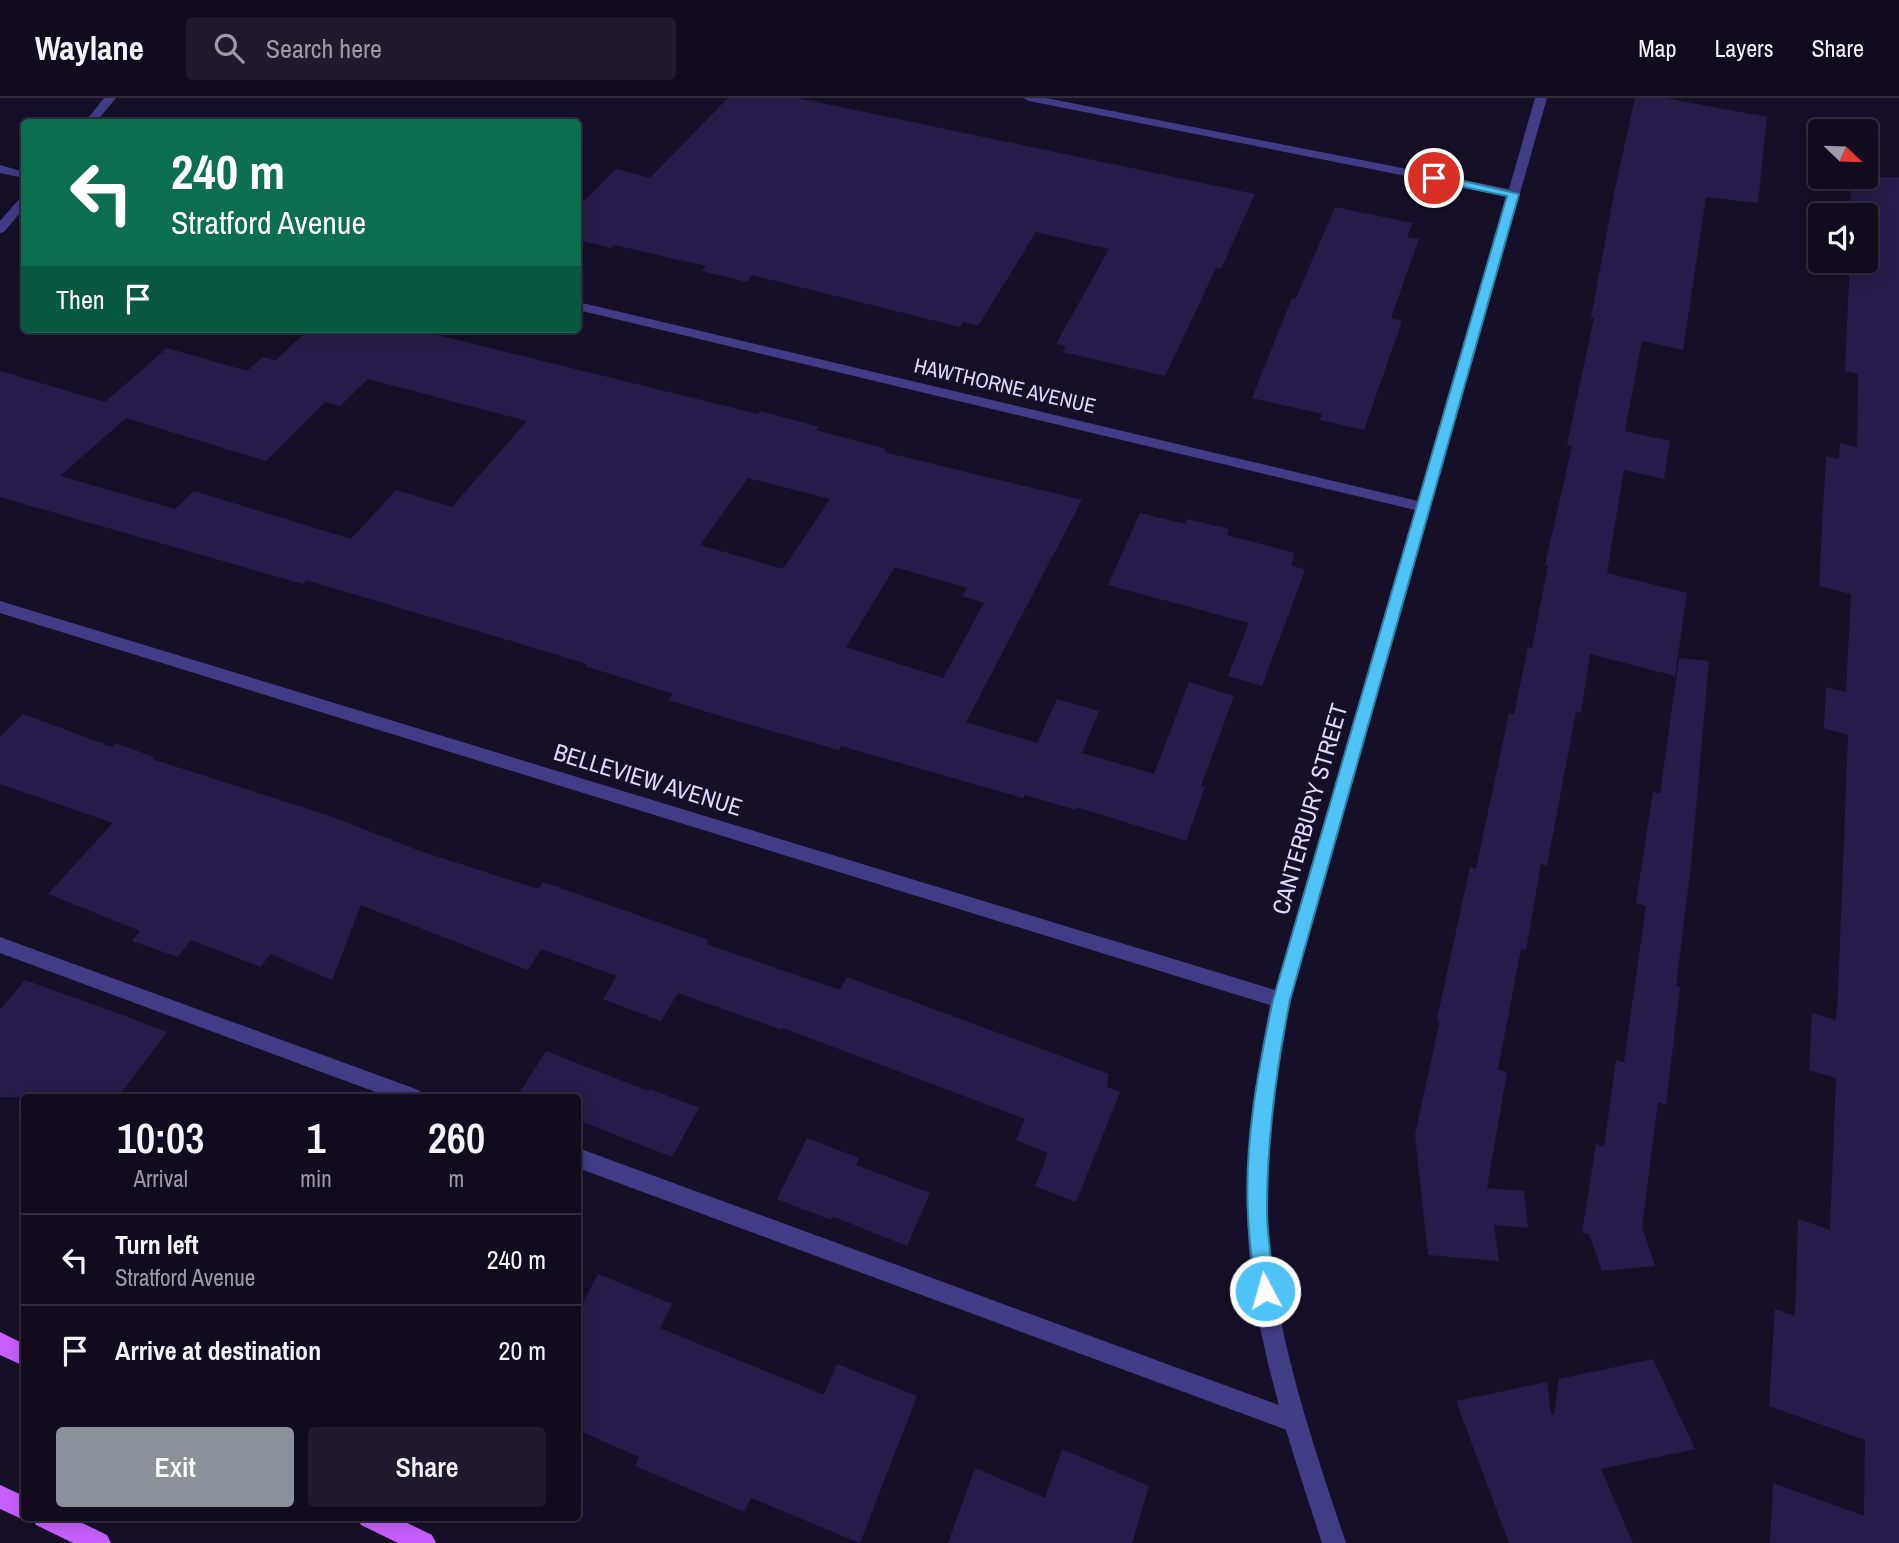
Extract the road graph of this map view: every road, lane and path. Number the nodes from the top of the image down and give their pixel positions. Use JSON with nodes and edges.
{"nodes":[{"id":1,"x":110,"y":98,"type":"edge"},
{"id":2,"x":1029,"y":98,"type":"edge"},
{"id":3,"x":1541,"y":98,"type":"edge"},
{"id":4,"x":92,"y":119,"type":"edge"},
{"id":5,"x":0,"y":169,"type":"edge"},
{"id":6,"x":21,"y":174,"type":"edge"},
{"id":7,"x":1513,"y":194,"type":"junction"},
{"id":8,"x":21,"y":204,"type":"edge"},
{"id":9,"x":0,"y":229,"type":"edge"},
{"id":10,"x":581,"y":307,"type":"edge"},
{"id":11,"x":1423,"y":507,"type":"junction"},
{"id":12,"x":0,"y":607,"type":"edge"},
{"id":13,"x":0,"y":945,"type":"edge"},
{"id":14,"x":1281,"y":1000,"type":"junction"},
{"id":15,"x":405,"y":1094,"type":"edge"},
{"id":16,"x":581,"y":1159,"type":"edge"},
{"id":17,"x":0,"y":1343,"type":"edge"},
{"id":18,"x":21,"y":1354,"type":"edge"},
{"id":19,"x":1296,"y":1422,"type":"junction"},
{"id":20,"x":0,"y":1497,"type":"edge"},
{"id":21,"x":21,"y":1507,"type":"edge"},
{"id":22,"x":52,"y":1521,"type":"edge"},
{"id":23,"x":377,"y":1521,"type":"edge"},
{"id":24,"x":99,"y":1543,"type":"edge"},
{"id":25,"x":424,"y":1543,"type":"edge"},
{"id":26,"x":1334,"y":1543,"type":"edge"}],
"edges":[{"from":1,"to":4,"type":"street"},
{"from":2,"to":7,"type":"street"},
{"from":3,"to":7,"type":"street","name":"CANTERBURY STREET"},
{"from":5,"to":6,"type":"street"},
{"from":7,"to":11,"type":"street","name":"CANTERBURY STREET"},
{"from":8,"to":9,"type":"street"},
{"from":10,"to":11,"type":"street","name":"HAWTHORNE AVENUE"},
{"from":11,"to":14,"type":"street","name":"CANTERBURY STREET"},
{"from":12,"to":14,"type":"street","name":"BELLEVIEW AVENUE"},
{"from":13,"to":15,"type":"street"},
{"from":14,"to":19,"type":"street","name":"CANTERBURY STREET"},
{"from":16,"to":19,"type":"street"},
{"from":17,"to":18,"type":"main road"},
{"from":19,"to":26,"type":"street","name":"CANTERBURY STREET"},
{"from":20,"to":21,"type":"main road"},
{"from":22,"to":24,"type":"main road"},
{"from":23,"to":25,"type":"main road"}]}
